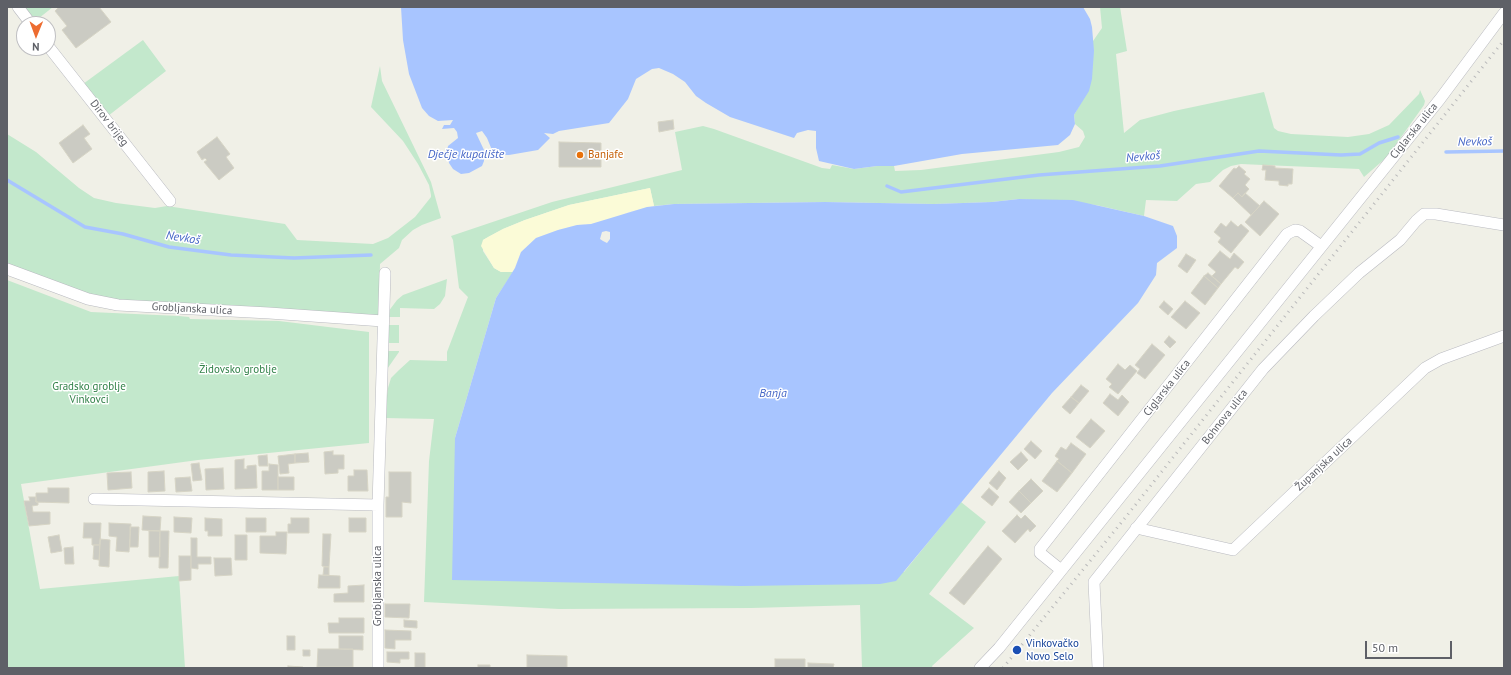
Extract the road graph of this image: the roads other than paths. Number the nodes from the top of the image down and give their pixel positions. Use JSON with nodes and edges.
{"nodes":[{"id":1,"x":18,"y":7,"type":"edge"},
{"id":2,"x":1504,"y":13,"type":"edge"},
{"id":3,"x":25,"y":16,"type":"edge"},
{"id":4,"x":56,"y":56,"type":"edge"},
{"id":5,"x":170,"y":201,"type":"dead end"},
{"id":6,"x":1504,"y":224,"type":"edge"},
{"id":7,"x":1321,"y":246,"type":"junction"},
{"id":8,"x":7,"y":269,"type":"edge"},
{"id":9,"x":385,"y":273,"type":"dead end"},
{"id":10,"x":383,"y":321,"type":"junction"},
{"id":11,"x":1504,"y":336,"type":"edge"},
{"id":12,"x":94,"y":499,"type":"dead end"},
{"id":13,"x":378,"y":505,"type":"junction"},
{"id":14,"x":1136,"y":528,"type":"junction"},
{"id":15,"x":1062,"y":570,"type":"junction"},
{"id":16,"x":378,"y":668,"type":"edge"},
{"id":17,"x":980,"y":668,"type":"edge"},
{"id":18,"x":1098,"y":668,"type":"edge"}],
"edges":[{"from":1,"to":3,"type":"street"},
{"from":2,"to":7,"type":"street","name":"Ciglarska ulica"},
{"from":4,"to":5,"type":"street","name":"Dirov brijeg"},
{"from":6,"to":14,"type":"street","name":"Bohnova ulica"},
{"from":7,"to":15,"type":"street","name":"Ciglarska ulica"},
{"from":7,"to":15,"type":"street","name":"Ciglarska ulica"},
{"from":8,"to":10,"type":"street","name":"Grobljanska ulica"},
{"from":9,"to":10,"type":"street","name":"Grobljanska ulica"},
{"from":10,"to":13,"type":"street","name":"Grobljanska ulica"},
{"from":11,"to":14,"type":"street","name":"Županjska ulica"},
{"from":12,"to":13,"type":"street"},
{"from":13,"to":16,"type":"street","name":"Grobljanska ulica"},
{"from":14,"to":18,"type":"street","name":"Bohnova ulica"},
{"from":15,"to":17,"type":"street","name":"Ciglarska ulica"}]}
